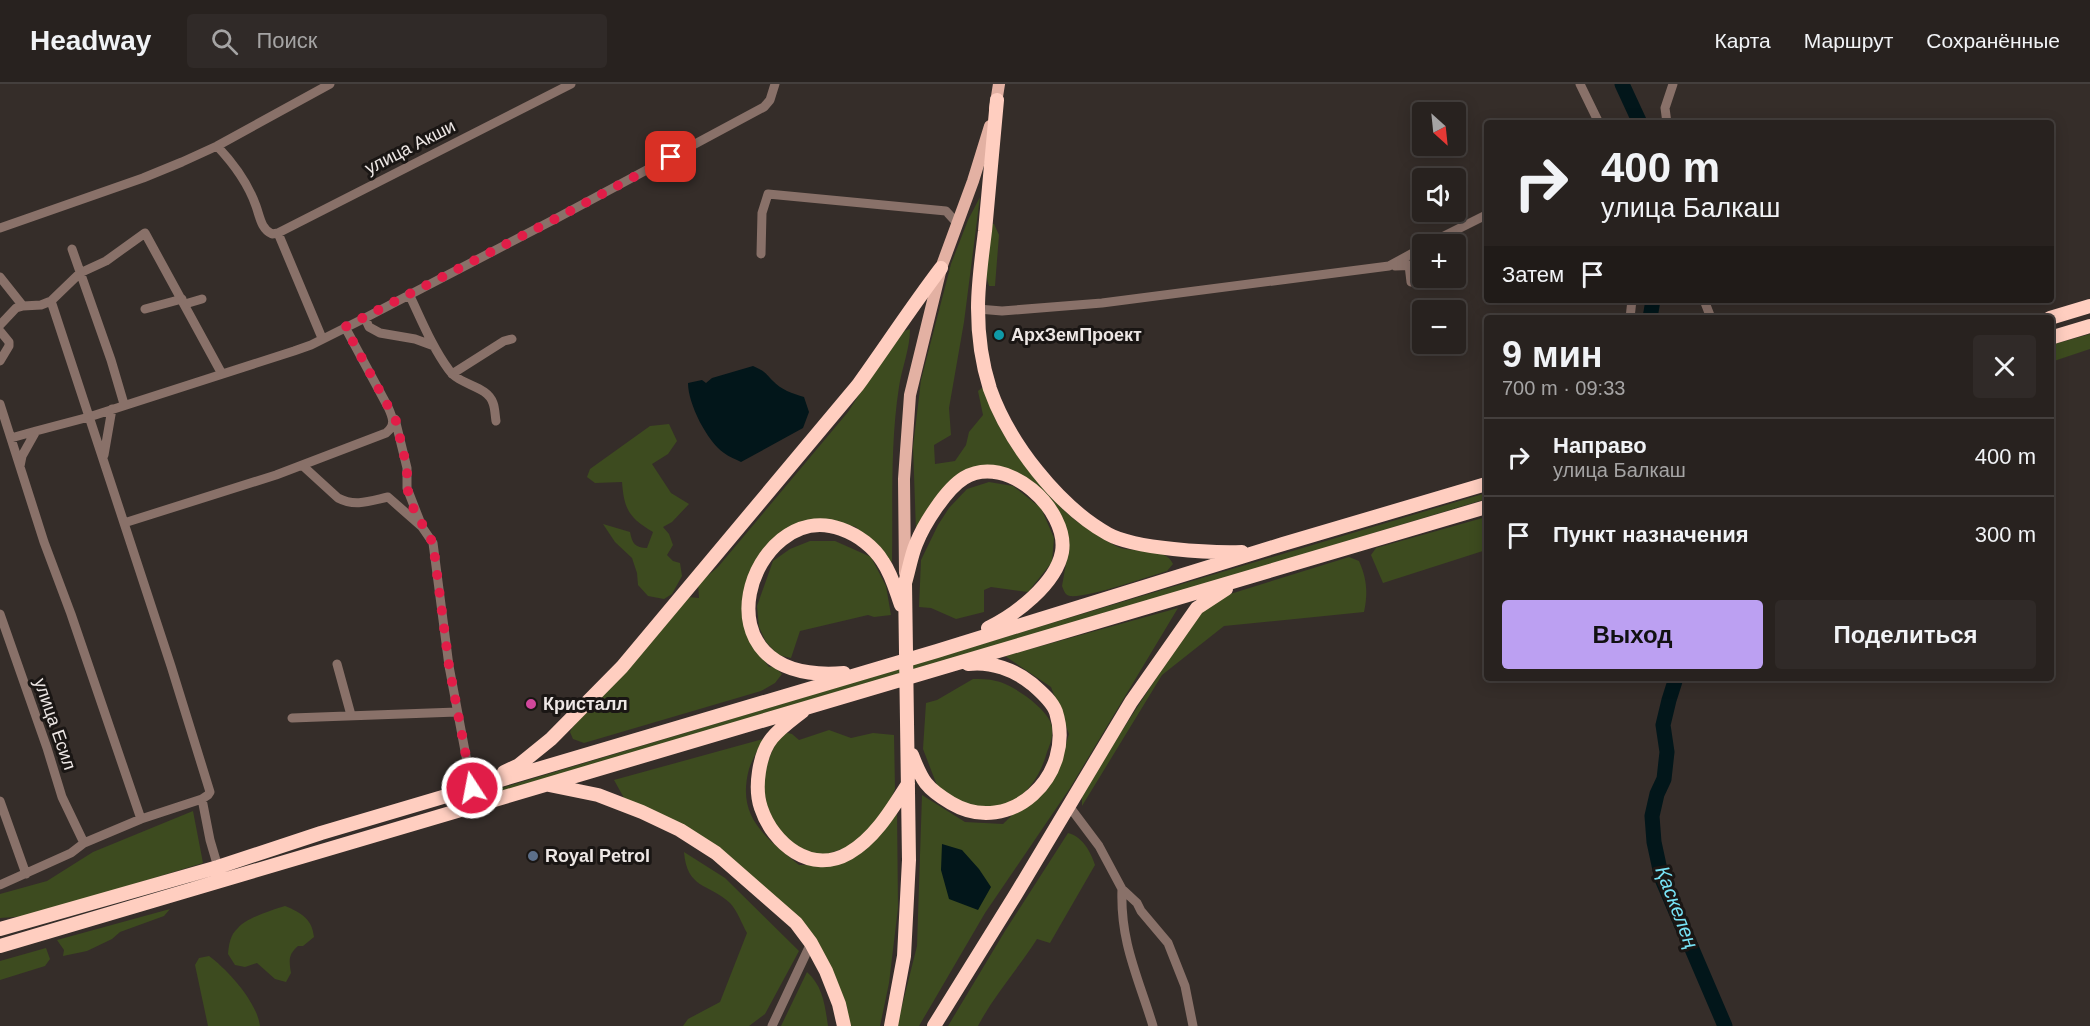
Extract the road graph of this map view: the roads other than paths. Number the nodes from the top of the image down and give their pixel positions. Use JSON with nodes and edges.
{"nodes":[{"id":1,"x":330,"y":84,"type":"edge"},
{"id":2,"x":571,"y":84,"type":"edge"},
{"id":3,"x":775,"y":84,"type":"edge"},
{"id":4,"x":999,"y":84,"type":"edge"},
{"id":5,"x":1580,"y":84,"type":"edge"},
{"id":6,"x":1673,"y":84,"type":"edge"},
{"id":7,"x":997,"y":100,"type":"junction"},
{"id":8,"x":1598,"y":120,"type":"edge"},
{"id":9,"x":1667,"y":120,"type":"edge"},
{"id":10,"x":217,"y":146,"type":"junction"},
{"id":11,"x":1484,"y":216,"type":"edge"},
{"id":12,"x":956,"y":222,"type":"junction"},
{"id":13,"x":0,"y":228,"type":"edge"},
{"id":14,"x":278,"y":233,"type":"junction"},
{"id":15,"x":1448,"y":234,"type":"edge"},
{"id":16,"x":72,"y":249,"type":"dead end"},
{"id":17,"x":1412,"y":253,"type":"edge"},
{"id":18,"x":761,"y":255,"type":"dead end"},
{"id":19,"x":1409,"y":265,"type":"joint"},
{"id":20,"x":1389,"y":266,"type":"junction"},
{"id":21,"x":940,"y":268,"type":"junction"},
{"id":22,"x":80,"y":273,"type":"junction"},
{"id":23,"x":0,"y":277,"type":"edge"},
{"id":24,"x":1411,"y":282,"type":"dead end"},
{"id":25,"x":409,"y":294,"type":"junction"},
{"id":26,"x":202,"y":299,"type":"dead end"},
{"id":27,"x":51,"y":301,"type":"junction"},
{"id":28,"x":184,"y":302,"type":"junction"},
{"id":29,"x":23,"y":306,"type":"junction"},
{"id":30,"x":2090,"y":306,"type":"edge"},
{"id":31,"x":145,"y":309,"type":"dead end"},
{"id":32,"x":978,"y":309,"type":"junction"},
{"id":33,"x":2054,"y":317,"type":"edge"},
{"id":34,"x":365,"y":318,"type":"junction"},
{"id":35,"x":0,"y":325,"type":"edge"},
{"id":36,"x":2090,"y":326,"type":"edge"},
{"id":37,"x":345,"y":327,"type":"junction"},
{"id":38,"x":0,"y":331,"type":"edge"},
{"id":39,"x":2054,"y":337,"type":"edge"},
{"id":40,"x":322,"y":338,"type":"junction"},
{"id":41,"x":512,"y":339,"type":"dead end"},
{"id":42,"x":434,"y":346,"type":"junction"},
{"id":43,"x":0,"y":361,"type":"edge"},
{"id":44,"x":222,"y":374,"type":"junction"},
{"id":45,"x":452,"y":374,"type":"junction"},
{"id":46,"x":0,"y":404,"type":"edge"},
{"id":47,"x":124,"y":404,"type":"junction"},
{"id":48,"x":112,"y":409,"type":"junction"},
{"id":49,"x":392,"y":415,"type":"junction"},
{"id":50,"x":89,"y":417,"type":"junction"},
{"id":51,"x":496,"y":422,"type":"dead end"},
{"id":52,"x":36,"y":431,"type":"junction"},
{"id":53,"x":397,"y":431,"type":"junction"},
{"id":54,"x":386,"y":434,"type":"junction"},
{"id":55,"x":11,"y":438,"type":"junction"},
{"id":56,"x":103,"y":461,"type":"junction"},
{"id":57,"x":20,"y":466,"type":"junction"},
{"id":58,"x":303,"y":466,"type":"junction"},
{"id":59,"x":1484,"y":485,"type":"edge"},
{"id":60,"x":407,"y":488,"type":"junction"},
{"id":61,"x":387,"y":497,"type":"junction"},
{"id":62,"x":1484,"y":508,"type":"edge"},
{"id":63,"x":124,"y":523,"type":"junction"},
{"id":64,"x":422,"y":526,"type":"junction"},
{"id":65,"x":1283,"y":544,"type":"junction"},
{"id":66,"x":1237,"y":581,"type":"junction"},
{"id":67,"x":905,"y":583,"type":"junction"},
{"id":68,"x":0,"y":614,"type":"edge"},
{"id":69,"x":905,"y":614,"type":"junction"},
{"id":70,"x":937,"y":651,"type":"junction"},
{"id":71,"x":337,"y":664,"type":"dead end"},
{"id":72,"x":939,"y":668,"type":"junction"},
{"id":73,"x":870,"y":670,"type":"junction"},
{"id":74,"x":809,"y":706,"type":"junction"},
{"id":75,"x":457,"y":712,"type":"junction"},
{"id":76,"x":351,"y":715,"type":"junction"},
{"id":77,"x":292,"y":718,"type":"dead end"},
{"id":78,"x":908,"y":744,"type":"junction"},
{"id":79,"x":909,"y":782,"type":"junction"},
{"id":80,"x":549,"y":785,"type":"junction"},
{"id":81,"x":472,"y":788,"type":"junction"},
{"id":82,"x":202,"y":799,"type":"junction"},
{"id":83,"x":0,"y":801,"type":"edge"},
{"id":84,"x":1069,"y":806,"type":"junction"},
{"id":85,"x":389,"y":813,"type":"junction"},
{"id":86,"x":141,"y":819,"type":"junction"},
{"id":87,"x":392,"y":830,"type":"junction"},
{"id":88,"x":84,"y":843,"type":"junction"},
{"id":89,"x":218,"y":867,"type":"junction"},
{"id":90,"x":26,"y":874,"type":"junction"},
{"id":91,"x":0,"y":885,"type":"edge"},
{"id":92,"x":1122,"y":889,"type":"junction"},
{"id":93,"x":0,"y":929,"type":"edge"},
{"id":94,"x":811,"y":943,"type":"junction"},
{"id":95,"x":0,"y":946,"type":"edge"},
{"id":96,"x":772,"y":1026,"type":"edge"},
{"id":97,"x":844,"y":1026,"type":"edge"},
{"id":98,"x":891,"y":1026,"type":"edge"},
{"id":99,"x":934,"y":1026,"type":"edge"},
{"id":100,"x":1153,"y":1026,"type":"edge"},
{"id":101,"x":1193,"y":1026,"type":"edge"}],
"edges":[{"from":1,"to":10,"type":"street"},
{"from":2,"to":14,"type":"street","name":"улица Акши"},
{"from":3,"to":25,"type":"street"},
{"from":4,"to":7,"type":"main road"},
{"from":5,"to":8,"type":"street"},
{"from":6,"to":9,"type":"street"},
{"from":7,"to":12,"type":"main road"},
{"from":7,"to":32,"type":"highway"},
{"from":10,"to":13,"type":"street"},
{"from":10,"to":14,"type":"street"},
{"from":11,"to":15,"type":"street"},
{"from":12,"to":18,"type":"street"},
{"from":12,"to":21,"type":"main road"},
{"from":14,"to":40,"type":"street"},
{"from":16,"to":22,"type":"street"},
{"from":17,"to":20,"type":"street"},
{"from":19,"to":20,"type":"street"},
{"from":19,"to":24,"type":"street"},
{"from":20,"to":32,"type":"street"},
{"from":21,"to":67,"type":"main road"},
{"from":21,"to":81,"type":"highway"},
{"from":22,"to":27,"type":"street"},
{"from":22,"to":28,"type":"street"},
{"from":22,"to":47,"type":"street"},
{"from":23,"to":29,"type":"street"},
{"from":25,"to":34,"type":"street"},
{"from":25,"to":42,"type":"street"},
{"from":26,"to":28,"type":"street"},
{"from":27,"to":29,"type":"street"},
{"from":27,"to":50,"type":"street"},
{"from":28,"to":31,"type":"street"},
{"from":28,"to":44,"type":"street"},
{"from":29,"to":35,"type":"street"},
{"from":30,"to":33,"type":"highway"},
{"from":32,"to":65,"type":"highway"},
{"from":34,"to":37,"type":"street"},
{"from":34,"to":42,"type":"street"},
{"from":36,"to":39,"type":"highway"},
{"from":37,"to":40,"type":"street"},
{"from":37,"to":49,"type":"street"},
{"from":38,"to":43,"type":"street"},
{"from":40,"to":44,"type":"street"},
{"from":41,"to":45,"type":"street"},
{"from":42,"to":45,"type":"street"},
{"from":44,"to":47,"type":"street"},
{"from":45,"to":51,"type":"street"},
{"from":46,"to":55,"type":"street"},
{"from":47,"to":48,"type":"street"},
{"from":48,"to":50,"type":"street"},
{"from":48,"to":56,"type":"street"},
{"from":49,"to":53,"type":"street"},
{"from":49,"to":54,"type":"street"},
{"from":50,"to":52,"type":"street"},
{"from":50,"to":56,"type":"street"},
{"from":52,"to":55,"type":"street"},
{"from":52,"to":57,"type":"street"},
{"from":53,"to":54,"type":"street"},
{"from":53,"to":60,"type":"street"},
{"from":54,"to":58,"type":"street"},
{"from":55,"to":57,"type":"street"},
{"from":56,"to":63,"type":"street"},
{"from":57,"to":86,"type":"street"},
{"from":58,"to":61,"type":"street"},
{"from":58,"to":63,"type":"street"},
{"from":59,"to":65,"type":"highway"},
{"from":60,"to":61,"type":"street"},
{"from":60,"to":64,"type":"street"},
{"from":61,"to":64,"type":"street"},
{"from":62,"to":66,"type":"highway"},
{"from":63,"to":82,"type":"street"},
{"from":64,"to":75,"type":"street"},
{"from":65,"to":70,"type":"highway"},
{"from":66,"to":72,"type":"highway"},
{"from":66,"to":84,"type":"highway"},
{"from":67,"to":69,"type":"highway"},
{"from":67,"to":70,"type":"highway"},
{"from":68,"to":88,"type":"street","name":"улица Есил"},
{"from":69,"to":73,"type":"highway"},
{"from":69,"to":78,"type":"highway"},
{"from":70,"to":73,"type":"highway"},
{"from":71,"to":76,"type":"street"},
{"from":72,"to":74,"type":"highway"},
{"from":72,"to":78,"type":"highway"},
{"from":73,"to":81,"type":"highway"},
{"from":74,"to":79,"type":"highway"},
{"from":74,"to":80,"type":"highway"},
{"from":75,"to":76,"type":"street"},
{"from":75,"to":81,"type":"street"},
{"from":76,"to":77,"type":"street"},
{"from":78,"to":79,"type":"highway"},
{"from":79,"to":98,"type":"highway"},
{"from":80,"to":87,"type":"highway"},
{"from":80,"to":94,"type":"highway"},
{"from":81,"to":85,"type":"highway"},
{"from":82,"to":86,"type":"street"},
{"from":82,"to":89,"type":"street"},
{"from":83,"to":90,"type":"street"},
{"from":84,"to":92,"type":"street"},
{"from":84,"to":99,"type":"highway"},
{"from":85,"to":87,"type":"highway"},
{"from":85,"to":89,"type":"highway"},
{"from":86,"to":88,"type":"street"},
{"from":87,"to":95,"type":"highway"},
{"from":88,"to":90,"type":"street"},
{"from":89,"to":93,"type":"highway"},
{"from":90,"to":91,"type":"street"},
{"from":92,"to":100,"type":"street"},
{"from":92,"to":101,"type":"street"},
{"from":94,"to":96,"type":"street"},
{"from":94,"to":97,"type":"highway"}]}
